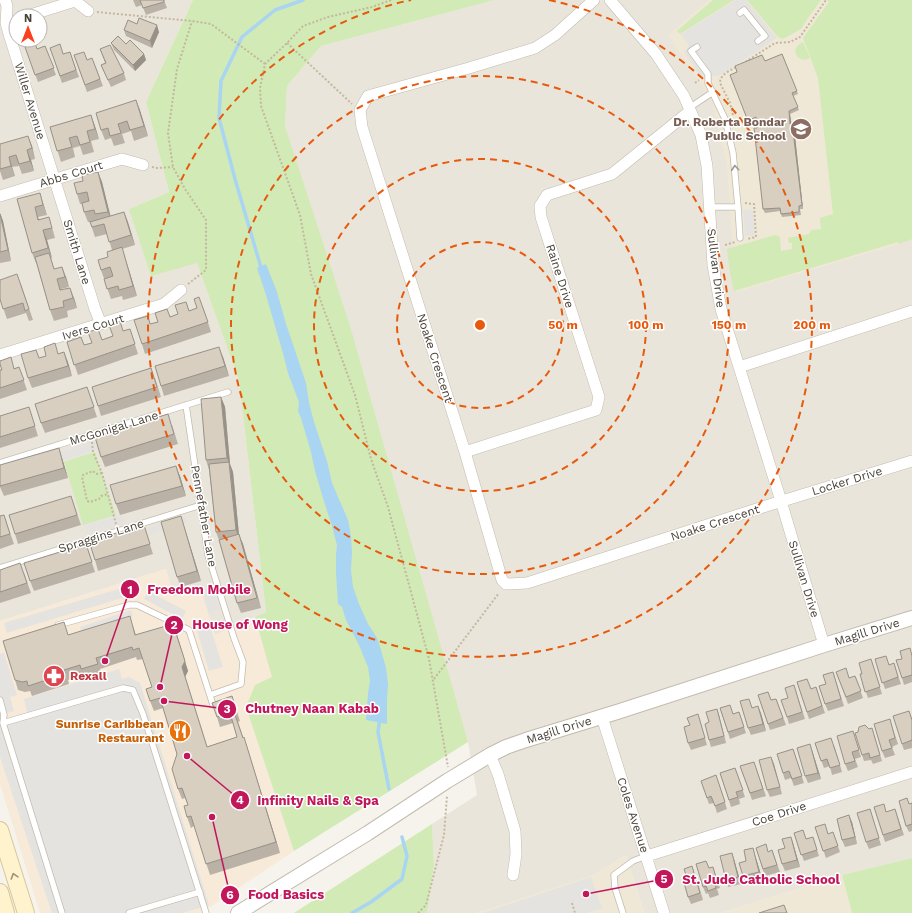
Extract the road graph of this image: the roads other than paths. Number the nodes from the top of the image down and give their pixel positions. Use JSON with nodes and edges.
{"nodes":[{"id":1,"x":5,"y":0,"type":"edge"},
{"id":2,"x":594,"y":0,"type":"edge"},
{"id":3,"x":610,"y":0,"type":"edge"},
{"id":4,"x":48,"y":10,"type":"edge"},
{"id":5,"x":88,"y":12,"type":"road end"},
{"id":6,"x":740,"y":13,"type":"dead end"},
{"id":7,"x":7,"y":22,"type":"edge"},
{"id":8,"x":758,"y":41,"type":"dead end"},
{"id":9,"x":697,"y":47,"type":"dead end"},
{"id":10,"x":712,"y":92,"type":"junction"},
{"id":11,"x":689,"y":109,"type":"junction"},
{"id":12,"x":143,"y":165,"type":"road end"},
{"id":13,"x":54,"y":179,"type":"junction"},
{"id":14,"x":0,"y":196,"type":"edge"},
{"id":15,"x":709,"y":207,"type":"junction"},
{"id":16,"x":738,"y":207,"type":"junction"},
{"id":17,"x":740,"y":240,"type":"road end"},
{"id":18,"x":181,"y":290,"type":"road end"},
{"id":19,"x":912,"y":311,"type":"edge"},
{"id":20,"x":101,"y":324,"type":"junction"},
{"id":21,"x":0,"y":355,"type":"edge"},
{"id":22,"x":739,"y":367,"type":"junction"},
{"id":23,"x":228,"y":392,"type":"dead end"},
{"id":24,"x":186,"y":405,"type":"junction"},
{"id":25,"x":465,"y":452,"type":"junction"},
{"id":26,"x":912,"y":461,"type":"edge"},
{"id":27,"x":0,"y":463,"type":"edge"},
{"id":28,"x":781,"y":502,"type":"junction"},
{"id":29,"x":201,"y":505,"type":"junction"},
{"id":30,"x":0,"y":568,"type":"edge"},
{"id":31,"x":912,"y":618,"type":"edge"},
{"id":32,"x":54,"y":626,"type":"edge"},
{"id":33,"x":824,"y":645,"type":"junction"},
{"id":34,"x":210,"y":695,"type":"junction"},
{"id":35,"x":0,"y":700,"type":"edge"},
{"id":36,"x":213,"y":705,"type":"edge"},
{"id":37,"x":602,"y":717,"type":"junction"},
{"id":38,"x":3,"y":723,"type":"junction"},
{"id":39,"x":490,"y":755,"type":"junction"},
{"id":40,"x":912,"y":772,"type":"edge"},
{"id":41,"x":0,"y":830,"type":"edge"},
{"id":42,"x":647,"y":856,"type":"junction"},
{"id":43,"x":513,"y":875,"type":"dead end"},
{"id":44,"x":0,"y":892,"type":"edge"},
{"id":45,"x":200,"y":892,"type":"junction"},
{"id":46,"x":6,"y":913,"type":"edge"},
{"id":47,"x":26,"y":913,"type":"edge"},
{"id":48,"x":62,"y":913,"type":"edge"},
{"id":49,"x":129,"y":913,"type":"edge"},
{"id":50,"x":206,"y":913,"type":"edge"},
{"id":51,"x":238,"y":913,"type":"edge"},
{"id":52,"x":623,"y":913,"type":"edge"},
{"id":53,"x":664,"y":913,"type":"edge"}],
"edges":[{"from":1,"to":7,"type":"street","name":"Willer Avenue"},
{"from":2,"to":25,"type":"street","name":"Noake Crescent"},
{"from":3,"to":11,"type":"street","name":"Sullivan Drive"},
{"from":4,"to":5,"type":"street"},
{"from":6,"to":8,"type":"lane"},
{"from":7,"to":13,"type":"street","name":"Willer Avenue"},
{"from":9,"to":10,"type":"lane"},
{"from":10,"to":11,"type":"lane"},
{"from":16,"to":10,"type":"lane","one_way":true},
{"from":11,"to":15,"type":"street","name":"Sullivan Drive"},
{"from":11,"to":25,"type":"street","name":"Raine Drive"},
{"from":12,"to":13,"type":"street","name":"Abbs Court"},
{"from":13,"to":14,"type":"street","name":"Abbs Court"},
{"from":13,"to":20,"type":"street","name":"Smith Lane"},
{"from":15,"to":16,"type":"lane"},
{"from":15,"to":22,"type":"street","name":"Sullivan Drive"},
{"from":16,"to":17,"type":"lane"},
{"from":18,"to":20,"type":"street","name":"Ivers Court"},
{"from":19,"to":22,"type":"street"},
{"from":20,"to":21,"type":"street","name":"Ivers Court"},
{"from":22,"to":28,"type":"street","name":"Sullivan Drive"},
{"from":23,"to":24,"type":"lane","name":"McGonigal Lane"},
{"from":24,"to":27,"type":"lane","name":"McGonigal Lane"},
{"from":24,"to":29,"type":"lane","name":"Pennefather Lane"},
{"from":25,"to":28,"type":"street","name":"Noake Crescent"},
{"from":26,"to":28,"type":"street","name":"Locker Drive"},
{"from":28,"to":33,"type":"street","name":"Sullivan Drive"},
{"from":29,"to":30,"type":"lane","name":"Spraggins Lane"},
{"from":29,"to":34,"type":"lane","name":"Pennefather Lane"},
{"from":31,"to":33,"type":"street","name":"Magill Drive"},
{"from":32,"to":34,"type":"lane"},
{"from":33,"to":37,"type":"street","name":"Magill Drive"},
{"from":34,"to":36,"type":"lane"},
{"from":35,"to":38,"type":"lane"},
{"from":37,"to":39,"type":"street","name":"Magill Drive"},
{"from":37,"to":42,"type":"street","name":"Coles Avenue"},
{"from":38,"to":45,"type":"lane"},
{"from":38,"to":48,"type":"lane"},
{"from":39,"to":43,"type":"street"},
{"from":39,"to":51,"type":"street","name":"Magill Drive"},
{"from":40,"to":42,"type":"street","name":"Coe Drive"},
{"from":47,"to":41,"type":"main road","one_way":true},
{"from":42,"to":52,"type":"lane"},
{"from":42,"to":53,"type":"street","name":"Coles Avenue"},
{"from":44,"to":46,"type":"main road"},
{"from":45,"to":49,"type":"lane"},
{"from":45,"to":50,"type":"lane"}]}
